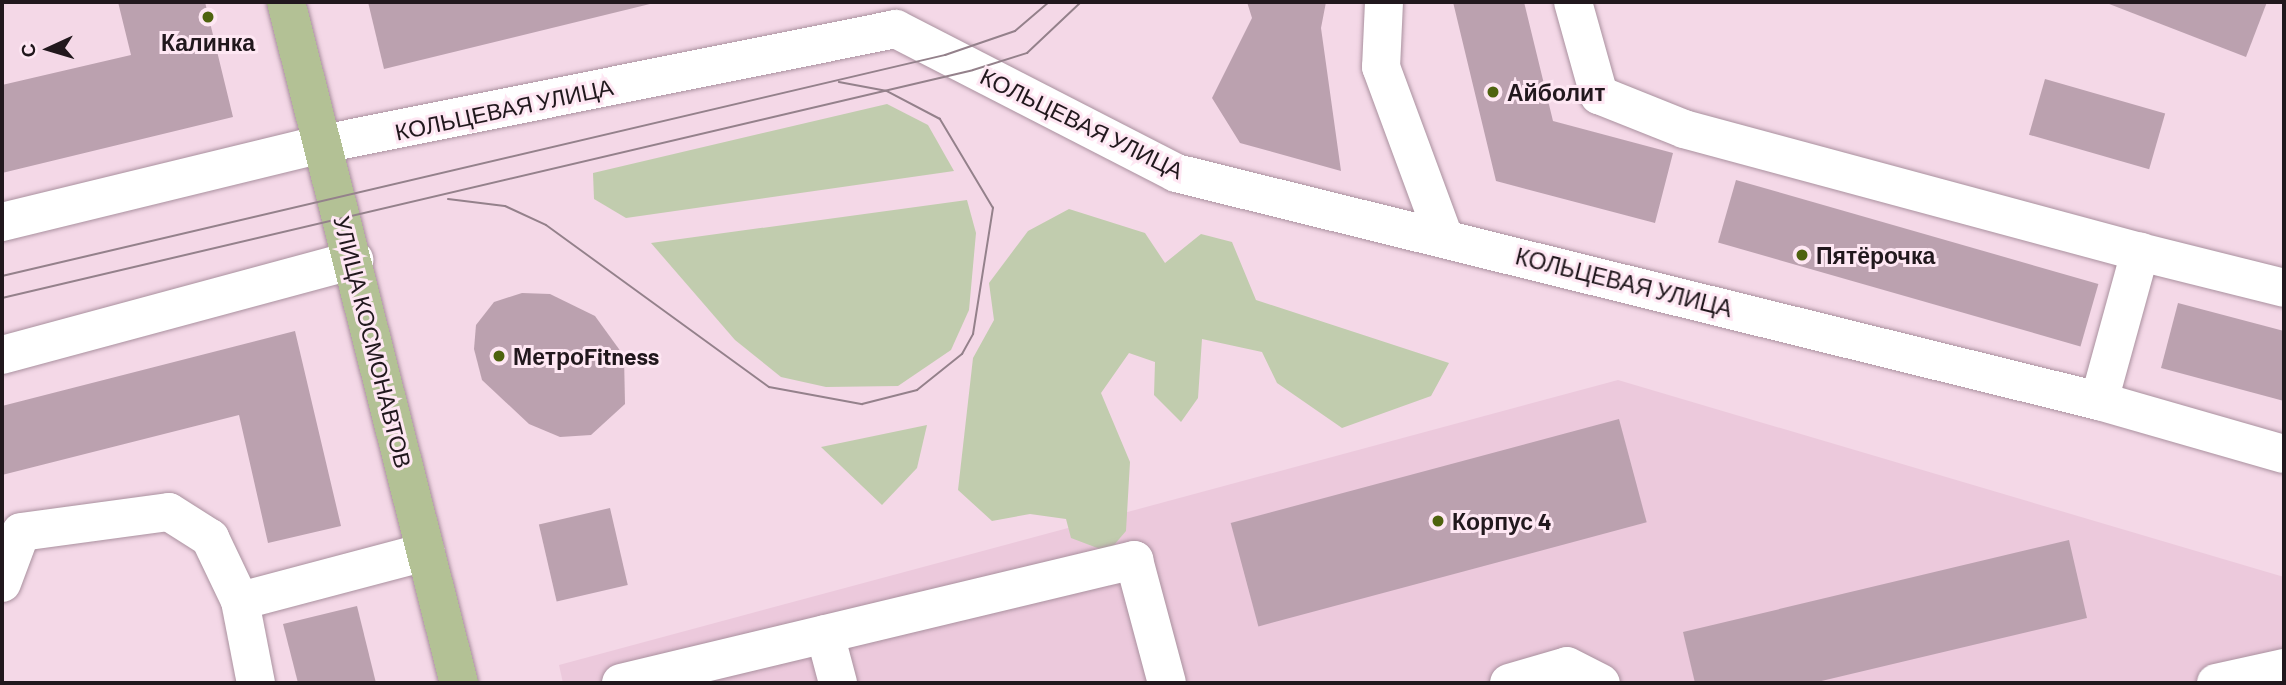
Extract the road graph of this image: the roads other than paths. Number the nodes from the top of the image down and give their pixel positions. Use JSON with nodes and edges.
{"nodes":[{"id":1,"x":286,"y":2,"type":"edge"},
{"id":2,"x":1384,"y":2,"type":"edge"},
{"id":3,"x":1573,"y":2,"type":"edge"},
{"id":4,"x":323,"y":144,"type":"junction"},
{"id":5,"x":2,"y":222,"type":"edge"},
{"id":6,"x":1444,"y":237,"type":"junction"},
{"id":7,"x":2140,"y":252,"type":"junction"},
{"id":8,"x":354,"y":260,"type":"junction"},
{"id":9,"x":2284,"y":288,"type":"edge"},
{"id":10,"x":2,"y":355,"type":"edge"},
{"id":11,"x":2099,"y":401,"type":"junction"},
{"id":12,"x":2284,"y":454,"type":"edge"},
{"id":13,"x":426,"y":552,"type":"junction"},
{"id":14,"x":2,"y":583,"type":"edge"},
{"id":15,"x":240,"y":601,"type":"junction"},
{"id":16,"x":825,"y":634,"type":"junction"},
{"id":17,"x":2284,"y":668,"type":"edge"},
{"id":18,"x":256,"y":683,"type":"edge"},
{"id":19,"x":459,"y":683,"type":"edge"},
{"id":20,"x":621,"y":683,"type":"edge"},
{"id":21,"x":838,"y":683,"type":"edge"},
{"id":22,"x":1167,"y":683,"type":"edge"},
{"id":23,"x":1508,"y":683,"type":"edge"},
{"id":24,"x":1601,"y":683,"type":"edge"},
{"id":25,"x":2216,"y":683,"type":"edge"}],
"edges":[{"from":1,"to":4,"type":"main road","name":"УЛИЦА КОСМОНАВТОВ"},
{"from":2,"to":6,"type":"street"},
{"from":3,"to":7,"type":"street"},
{"from":4,"to":5,"type":"street","name":"КОЛЬЦЕВАЯ УЛИЦА"},
{"from":4,"to":6,"type":"street","name":"КОЛЬЦЕВАЯ УЛИЦА"},
{"from":4,"to":8,"type":"main road","name":"УЛИЦА КОСМОНАВТОВ"},
{"from":6,"to":11,"type":"street","name":"КОЛЬЦЕВАЯ УЛИЦА"},
{"from":7,"to":9,"type":"street"},
{"from":7,"to":11,"type":"street"},
{"from":8,"to":10,"type":"street"},
{"from":8,"to":13,"type":"main road","name":"УЛИЦА КОСМОНАВТОВ"},
{"from":11,"to":12,"type":"street","name":"КОЛЬЦЕВАЯ УЛИЦА"},
{"from":13,"to":15,"type":"street"},
{"from":13,"to":19,"type":"main road","name":"УЛИЦА КОСМОНАВТОВ"},
{"from":14,"to":15,"type":"street"},
{"from":15,"to":18,"type":"street"},
{"from":16,"to":20,"type":"street"},
{"from":16,"to":21,"type":"street"},
{"from":16,"to":22,"type":"street"},
{"from":17,"to":25,"type":"street"},
{"from":23,"to":24,"type":"street"}]}
